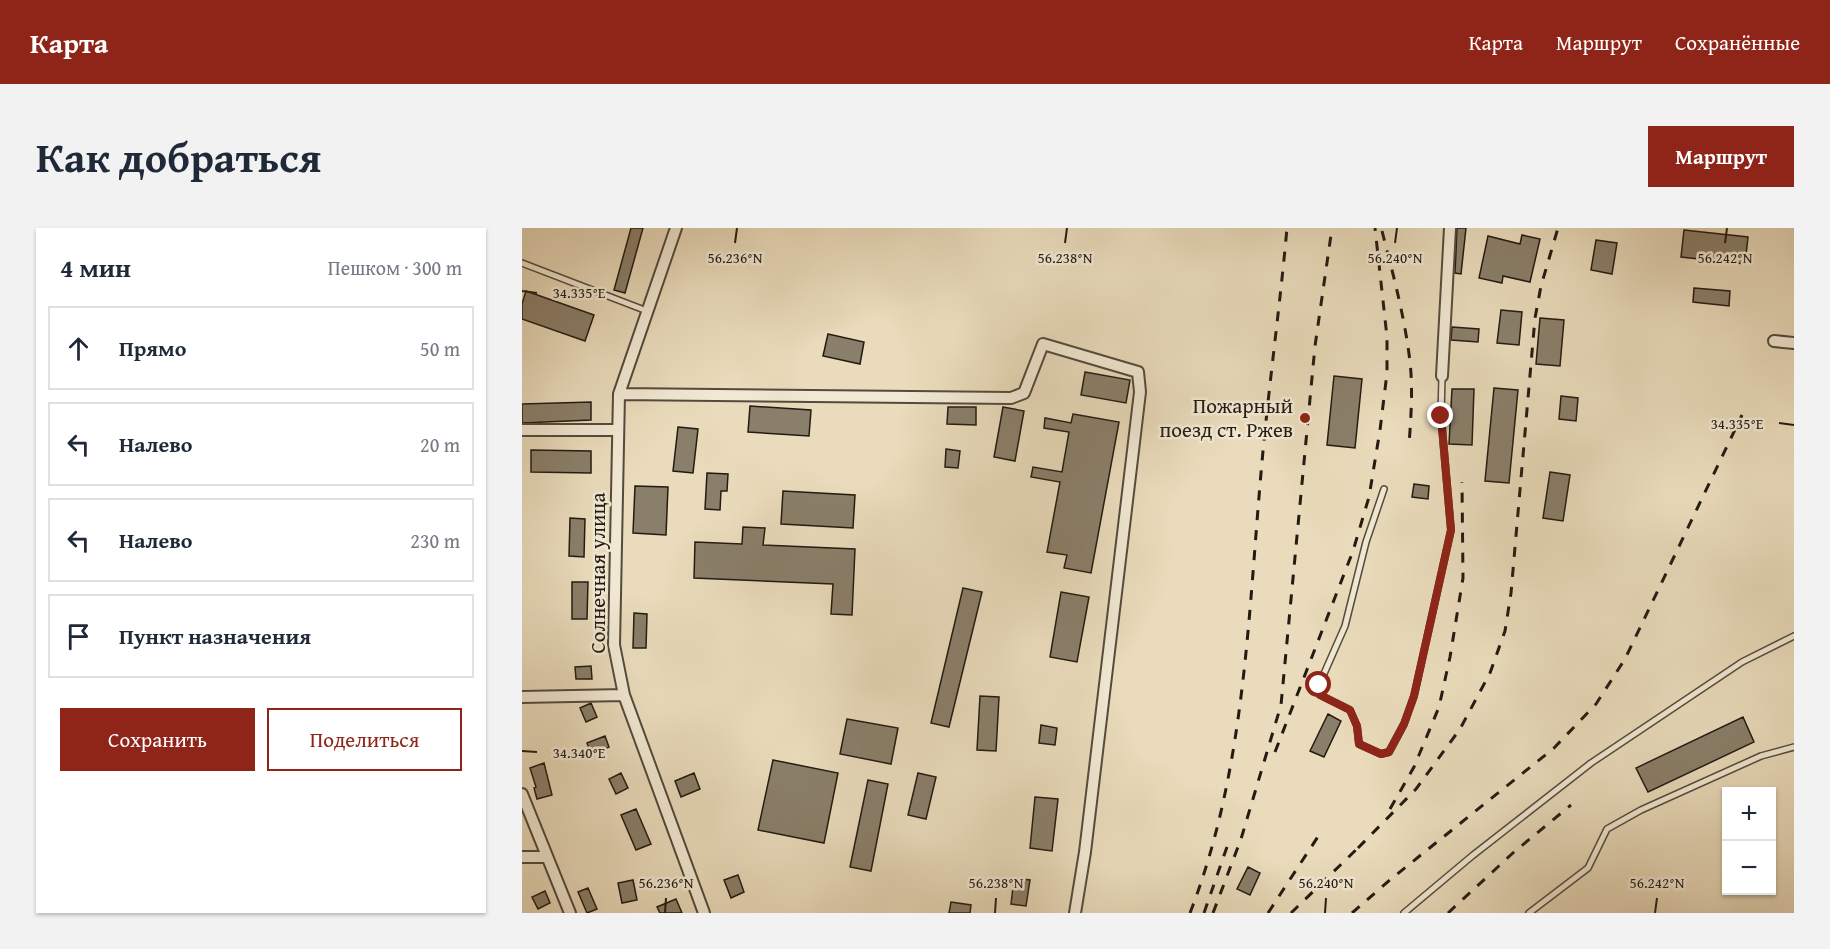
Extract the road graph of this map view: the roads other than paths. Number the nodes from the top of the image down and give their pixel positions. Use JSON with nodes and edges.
{"nodes":[{"id":1,"x":675,"y":228,"type":"edge"},
{"id":2,"x":1450,"y":228,"type":"edge"},
{"id":3,"x":522,"y":263,"type":"edge"},
{"id":4,"x":647,"y":311,"type":"junction"},
{"id":5,"x":1774,"y":341,"type":"dead end"},
{"id":6,"x":1794,"y":343,"type":"edge"},
{"id":7,"x":1442,"y":376,"type":"joint"},
{"id":8,"x":619,"y":394,"type":"junction"},
{"id":9,"x":522,"y":430,"type":"edge"},
{"id":10,"x":618,"y":430,"type":"junction"},
{"id":11,"x":1384,"y":489,"type":"dead end"},
{"id":12,"x":1794,"y":636,"type":"edge"},
{"id":13,"x":624,"y":695,"type":"junction"},
{"id":14,"x":522,"y":697,"type":"edge"},
{"id":15,"x":1794,"y":747,"type":"edge"},
{"id":16,"x":522,"y":794,"type":"edge"},
{"id":17,"x":522,"y":856,"type":"edge"},
{"id":18,"x":546,"y":857,"type":"junction"},
{"id":19,"x":570,"y":913,"type":"edge"},
{"id":20,"x":704,"y":913,"type":"edge"},
{"id":21,"x":1075,"y":913,"type":"edge"},
{"id":22,"x":1404,"y":913,"type":"edge"},
{"id":23,"x":1529,"y":913,"type":"edge"}],
"edges":[{"from":1,"to":4,"type":"street","name":"Солнечная улица"},
{"from":2,"to":7,"type":"street"},
{"from":3,"to":4,"type":"lane"},
{"from":4,"to":8,"type":"street","name":"Солнечная улица"},
{"from":5,"to":6,"type":"street"},
{"from":7,"to":11,"type":"lane"},
{"from":8,"to":10,"type":"street","name":"Солнечная улица"},
{"from":8,"to":21,"type":"street"},
{"from":9,"to":10,"type":"street"},
{"from":10,"to":13,"type":"street","name":"Солнечная улица"},
{"from":12,"to":22,"type":"lane"},
{"from":13,"to":14,"type":"street"},
{"from":13,"to":20,"type":"street","name":"Солнечная улица"},
{"from":15,"to":23,"type":"lane"},
{"from":16,"to":18,"type":"street"},
{"from":17,"to":18,"type":"street"},
{"from":18,"to":19,"type":"street"}]}
